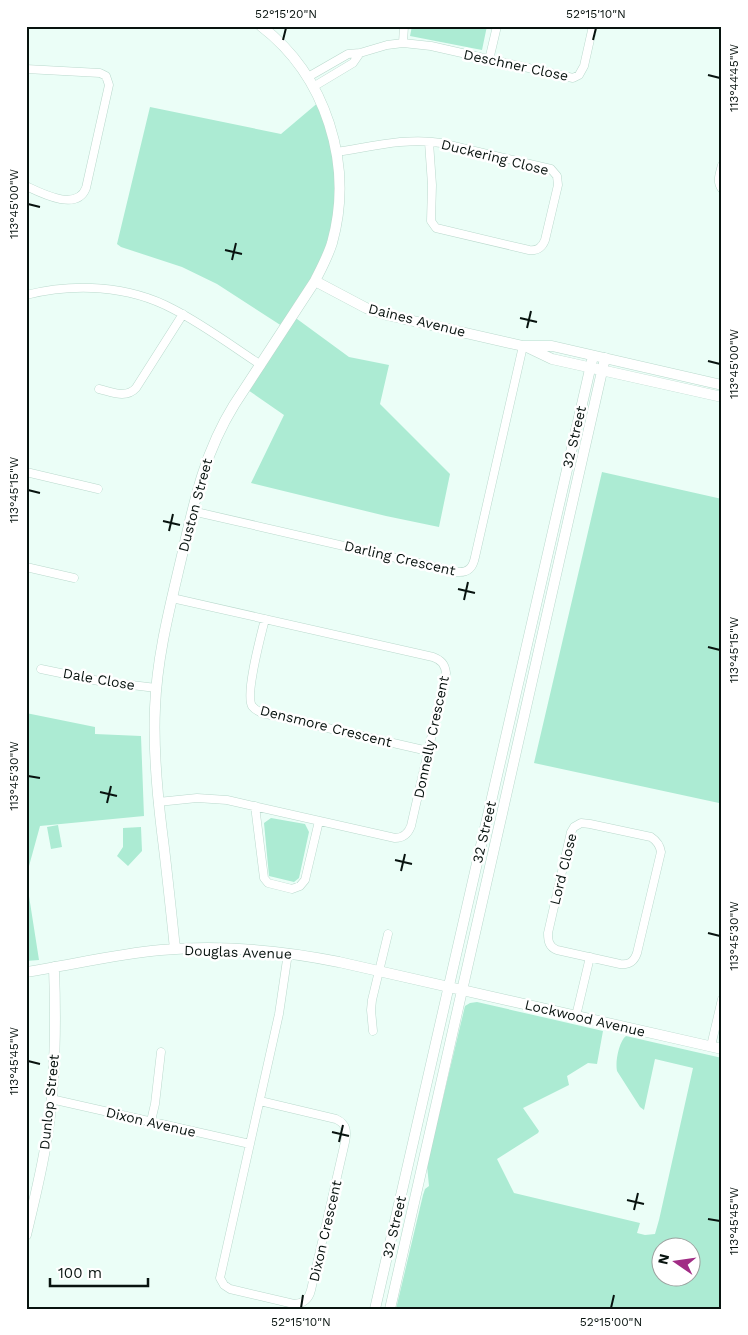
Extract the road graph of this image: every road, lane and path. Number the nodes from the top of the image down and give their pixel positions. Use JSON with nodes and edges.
{"nodes":[{"id":1,"x":404,"y":26,"type":"edge"},
{"id":2,"x":497,"y":26,"type":"edge"},
{"id":3,"x":593,"y":26,"type":"edge"},
{"id":4,"x":268,"y":28,"type":"edge"},
{"id":5,"x":402,"y":43,"type":"junction"},
{"id":6,"x":360,"y":53,"type":"junction"},
{"id":7,"x":489,"y":60,"type":"junction"},
{"id":8,"x":26,"y":69,"type":"edge"},
{"id":9,"x":308,"y":77,"type":"junction"},
{"id":10,"x":313,"y":87,"type":"junction"},
{"id":11,"x":429,"y":142,"type":"junction"},
{"id":12,"x":337,"y":152,"type":"junction"},
{"id":13,"x":722,"y":165,"type":"edge"},
{"id":14,"x":26,"y":186,"type":"edge"},
{"id":15,"x":722,"y":190,"type":"edge"},
{"id":16,"x":315,"y":281,"type":"junction"},
{"id":17,"x":26,"y":295,"type":"edge"},
{"id":18,"x":183,"y":314,"type":"junction"},
{"id":19,"x":523,"y":346,"type":"junction"},
{"id":20,"x":593,"y":356,"type":"junction"},
{"id":21,"x":605,"y":358,"type":"junction"},
{"id":22,"x":260,"y":365,"type":"junction"},
{"id":23,"x":590,"y":368,"type":"junction"},
{"id":24,"x":602,"y":371,"type":"junction"},
{"id":25,"x":722,"y":385,"type":"edge"},
{"id":26,"x":99,"y":389,"type":"dead end"},
{"id":27,"x":722,"y":398,"type":"edge"},
{"id":28,"x":26,"y":472,"type":"edge"},
{"id":29,"x":98,"y":489,"type":"dead end"},
{"id":30,"x":192,"y":511,"type":"junction"},
{"id":31,"x":26,"y":567,"type":"edge"},
{"id":32,"x":74,"y":578,"type":"dead end"},
{"id":33,"x":172,"y":598,"type":"junction"},
{"id":34,"x":265,"y":619,"type":"junction"},
{"id":35,"x":41,"y":668,"type":"dead end"},
{"id":36,"x":156,"y":688,"type":"junction"},
{"id":37,"x":428,"y":751,"type":"junction"},
{"id":38,"x":158,"y":802,"type":"junction"},
{"id":39,"x":255,"y":806,"type":"junction"},
{"id":40,"x":319,"y":821,"type":"junction"},
{"id":41,"x":388,"y":934,"type":"dead end"},
{"id":42,"x":175,"y":949,"type":"junction"},
{"id":43,"x":288,"y":953,"type":"junction"},
{"id":44,"x":590,"y":957,"type":"junction"},
{"id":45,"x":54,"y":968,"type":"junction"},
{"id":46,"x":378,"y":970,"type":"junction"},
{"id":47,"x":26,"y":972,"type":"edge"},
{"id":48,"x":449,"y":986,"type":"junction"},
{"id":49,"x":462,"y":989,"type":"junction"},
{"id":50,"x":722,"y":999,"type":"edge"},
{"id":51,"x":576,"y":1016,"type":"junction"},
{"id":52,"x":373,"y":1031,"type":"dead end"},
{"id":53,"x":711,"y":1046,"type":"junction"},
{"id":54,"x":722,"y":1049,"type":"edge"},
{"id":55,"x":162,"y":1052,"type":"dead end"},
{"id":56,"x":51,"y":1100,"type":"junction"},
{"id":57,"x":260,"y":1101,"type":"junction"},
{"id":58,"x":151,"y":1122,"type":"junction"},
{"id":59,"x":250,"y":1144,"type":"junction"},
{"id":60,"x":26,"y":1235,"type":"edge"},
{"id":61,"x":375,"y":1309,"type":"edge"},
{"id":62,"x":390,"y":1309,"type":"edge"}],
"edges":[{"from":1,"to":5,"type":"street"},
{"from":2,"to":7,"type":"street"},
{"from":3,"to":7,"type":"street","name":"Deschner Close"},
{"from":4,"to":9,"type":"street","name":"Duston Street"},
{"from":5,"to":6,"type":"street","name":"Deschner Close"},
{"from":5,"to":7,"type":"street","name":"Deschner Close"},
{"from":6,"to":9,"type":"street","name":"Deschner Close"},
{"from":6,"to":10,"type":"street","name":"Deschner Close"},
{"from":8,"to":14,"type":"street"},
{"from":9,"to":10,"type":"street","name":"Duston Street"},
{"from":10,"to":12,"type":"street","name":"Duston Street"},
{"from":11,"to":11,"type":"street","name":"Duckering Close"},
{"from":11,"to":12,"type":"street","name":"Duckering Close"},
{"from":12,"to":16,"type":"street","name":"Duston Street"},
{"from":13,"to":15,"type":"street"},
{"from":16,"to":19,"type":"street","name":"Daines Avenue"},
{"from":16,"to":22,"type":"street","name":"Duston Street"},
{"from":17,"to":18,"type":"street"},
{"from":18,"to":22,"type":"street"},
{"from":18,"to":26,"type":"street"},
{"from":19,"to":20,"type":"street","name":"Daines Avenue"},
{"from":19,"to":23,"type":"street","name":"Daines Avenue"},
{"from":19,"to":30,"type":"street","name":"Darling Crescent"},
{"from":20,"to":21,"type":"street","name":"Daines Avenue"},
{"from":20,"to":23,"type":"street","name":"32 Street"},
{"from":21,"to":24,"type":"street","name":"32 Street"},
{"from":21,"to":25,"type":"street","name":"Daines Avenue"},
{"from":22,"to":30,"type":"street","name":"Duston Street"},
{"from":23,"to":24,"type":"street","name":"Daines Avenue"},
{"from":23,"to":48,"type":"street","name":"32 Street"},
{"from":24,"to":27,"type":"street","name":"Daines Avenue"},
{"from":24,"to":49,"type":"street","name":"32 Street"},
{"from":28,"to":29,"type":"street"},
{"from":30,"to":33,"type":"street","name":"Duston Street"},
{"from":31,"to":32,"type":"street"},
{"from":33,"to":34,"type":"street","name":"Donnelly Crescent"},
{"from":33,"to":36,"type":"street","name":"Duston Street"},
{"from":34,"to":37,"type":"street","name":"Densmore Crescent"},
{"from":34,"to":37,"type":"street","name":"Donnelly Crescent"},
{"from":35,"to":36,"type":"street","name":"Dale Close"},
{"from":36,"to":38,"type":"street","name":"Duston Street"},
{"from":37,"to":40,"type":"street","name":"Donnelly Crescent"},
{"from":38,"to":39,"type":"street","name":"Donnelly Crescent"},
{"from":38,"to":42,"type":"street","name":"Duston Street"},
{"from":39,"to":40,"type":"street","name":"Donnelly Crescent"},
{"from":39,"to":40,"type":"street"},
{"from":41,"to":46,"type":"street"},
{"from":42,"to":43,"type":"street","name":"Douglas Avenue"},
{"from":42,"to":45,"type":"street","name":"Douglas Avenue"},
{"from":43,"to":46,"type":"street","name":"Douglas Avenue"},
{"from":43,"to":57,"type":"street","name":"Dixon Crescent"},
{"from":44,"to":44,"type":"street","name":"Lord Close"},
{"from":44,"to":51,"type":"street"},
{"from":45,"to":47,"type":"street","name":"Douglas Avenue"},
{"from":45,"to":56,"type":"street","name":"Dunlop Street"},
{"from":46,"to":48,"type":"street","name":"Douglas Avenue"},
{"from":46,"to":52,"type":"street"},
{"from":48,"to":49,"type":"street","name":"Lockwood Avenue"},
{"from":48,"to":61,"type":"street","name":"32 Street"},
{"from":49,"to":51,"type":"street","name":"Lockwood Avenue"},
{"from":49,"to":62,"type":"street","name":"32 Street"},
{"from":50,"to":53,"type":"street"},
{"from":51,"to":53,"type":"street","name":"Lockwood Avenue"},
{"from":53,"to":54,"type":"street","name":"Lockwood Avenue"},
{"from":55,"to":58,"type":"street"},
{"from":56,"to":58,"type":"street","name":"Dixon Avenue"},
{"from":56,"to":60,"type":"street","name":"Dunlop Street"},
{"from":57,"to":59,"type":"street","name":"Dixon Crescent"},
{"from":57,"to":59,"type":"street","name":"Dixon Crescent"},
{"from":58,"to":59,"type":"street","name":"Dixon Avenue"}]}
